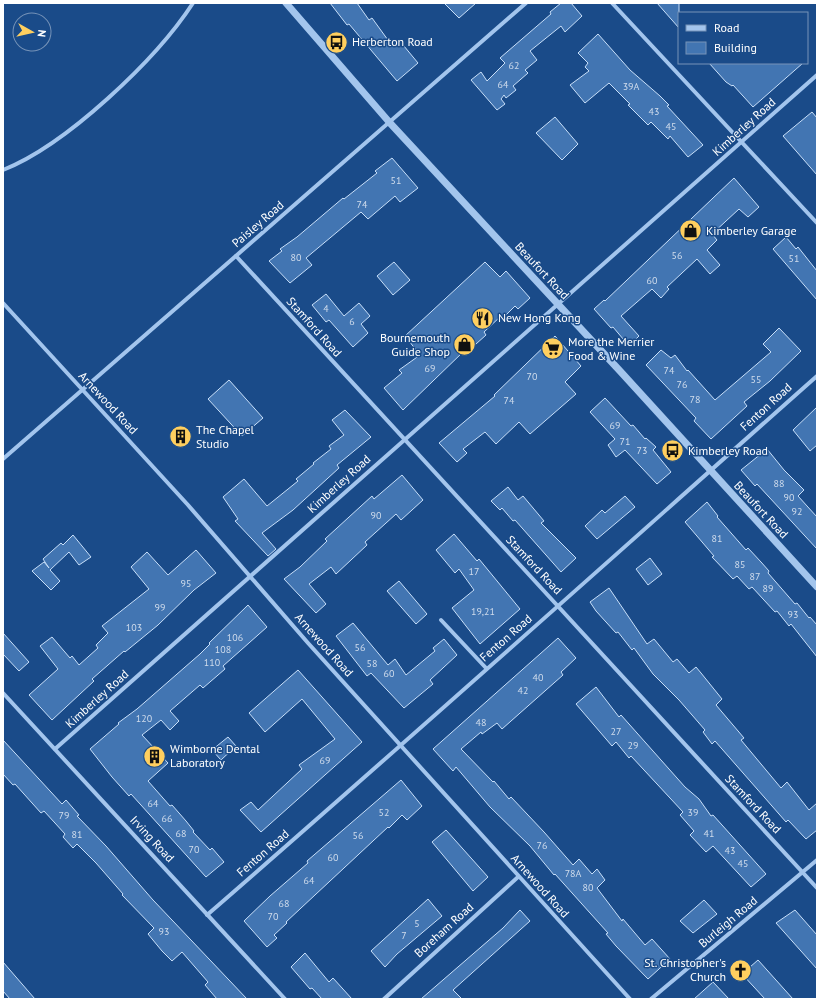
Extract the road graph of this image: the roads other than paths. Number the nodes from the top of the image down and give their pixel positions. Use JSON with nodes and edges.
{"nodes":[{"id":1,"x":193,"y":3,"type":"edge"},
{"id":2,"x":286,"y":3,"type":"edge"},
{"id":3,"x":526,"y":3,"type":"edge"},
{"id":4,"x":612,"y":3,"type":"edge"},
{"id":5,"x":817,"y":75,"type":"edge"},
{"id":6,"x":390,"y":123,"type":"junction"},
{"id":7,"x":742,"y":143,"type":"junction"},
{"id":8,"x":3,"y":170,"type":"edge"},
{"id":9,"x":817,"y":223,"type":"edge"},
{"id":10,"x":236,"y":256,"type":"junction"},
{"id":11,"x":3,"y":303,"type":"edge"},
{"id":12,"x":557,"y":304,"type":"junction"},
{"id":13,"x":817,"y":376,"type":"edge"},
{"id":14,"x":82,"y":391,"type":"junction"},
{"id":15,"x":405,"y":439,"type":"junction"},
{"id":16,"x":3,"y":459,"type":"edge"},
{"id":17,"x":710,"y":471,"type":"junction"},
{"id":18,"x":251,"y":576,"type":"junction"},
{"id":19,"x":817,"y":587,"type":"edge"},
{"id":20,"x":558,"y":605,"type":"junction"},
{"id":21,"x":441,"y":620,"type":"dead end"},
{"id":22,"x":486,"y":668,"type":"junction"},
{"id":23,"x":3,"y":693,"type":"edge"},
{"id":24,"x":402,"y":745,"type":"junction"},
{"id":25,"x":55,"y":749,"type":"junction"},
{"id":26,"x":817,"y":860,"type":"edge"},
{"id":27,"x":803,"y":872,"type":"junction"},
{"id":28,"x":518,"y":877,"type":"junction"},
{"id":29,"x":817,"y":888,"type":"edge"},
{"id":30,"x":208,"y":915,"type":"junction"},
{"id":31,"x":285,"y":999,"type":"edge"},
{"id":32,"x":384,"y":999,"type":"edge"},
{"id":33,"x":630,"y":999,"type":"edge"},
{"id":34,"x":651,"y":999,"type":"edge"}],
"edges":[{"from":1,"to":8,"type":"street"},
{"from":2,"to":6,"type":"street","name":"Beaufort Road"},
{"from":3,"to":6,"type":"street","name":"Paisley Road"},
{"from":4,"to":7,"type":"street"},
{"from":5,"to":7,"type":"street","name":"Kimberley Road"},
{"from":6,"to":10,"type":"street","name":"Paisley Road"},
{"from":6,"to":12,"type":"street","name":"Beaufort Road"},
{"from":7,"to":9,"type":"street"},
{"from":7,"to":12,"type":"street","name":"Kimberley Road"},
{"from":10,"to":14,"type":"street","name":"Paisley Road"},
{"from":10,"to":15,"type":"street","name":"Stamford Road"},
{"from":11,"to":14,"type":"street","name":"Arnewood Road"},
{"from":12,"to":15,"type":"street","name":"Kimberley Road"},
{"from":12,"to":17,"type":"street","name":"Beaufort Road"},
{"from":13,"to":17,"type":"street","name":"Fenton Road"},
{"from":14,"to":16,"type":"street","name":"Paisley Road"},
{"from":14,"to":18,"type":"street","name":"Arnewood Road"},
{"from":15,"to":18,"type":"street","name":"Kimberley Road"},
{"from":15,"to":20,"type":"street","name":"Stamford Road"},
{"from":17,"to":19,"type":"street","name":"Beaufort Road"},
{"from":17,"to":20,"type":"street","name":"Fenton Road"},
{"from":18,"to":24,"type":"street","name":"Arnewood Road"},
{"from":18,"to":25,"type":"street","name":"Kimberley Road"},
{"from":20,"to":22,"type":"street","name":"Fenton Road"},
{"from":20,"to":27,"type":"street","name":"Stamford Road"},
{"from":21,"to":22,"type":"street"},
{"from":22,"to":24,"type":"street","name":"Fenton Road"},
{"from":23,"to":25,"type":"street","name":"Irving Road"},
{"from":24,"to":28,"type":"street","name":"Arnewood Road"},
{"from":24,"to":30,"type":"street","name":"Fenton Road"},
{"from":25,"to":30,"type":"street","name":"Irving Road"},
{"from":26,"to":27,"type":"street","name":"Burleigh Road"},
{"from":27,"to":29,"type":"street","name":"Stamford Road"},
{"from":27,"to":34,"type":"street","name":"Burleigh Road"},
{"from":28,"to":32,"type":"street","name":"Boreham Road"},
{"from":28,"to":33,"type":"street","name":"Arnewood Road"},
{"from":30,"to":31,"type":"street","name":"Irving Road"}]}
